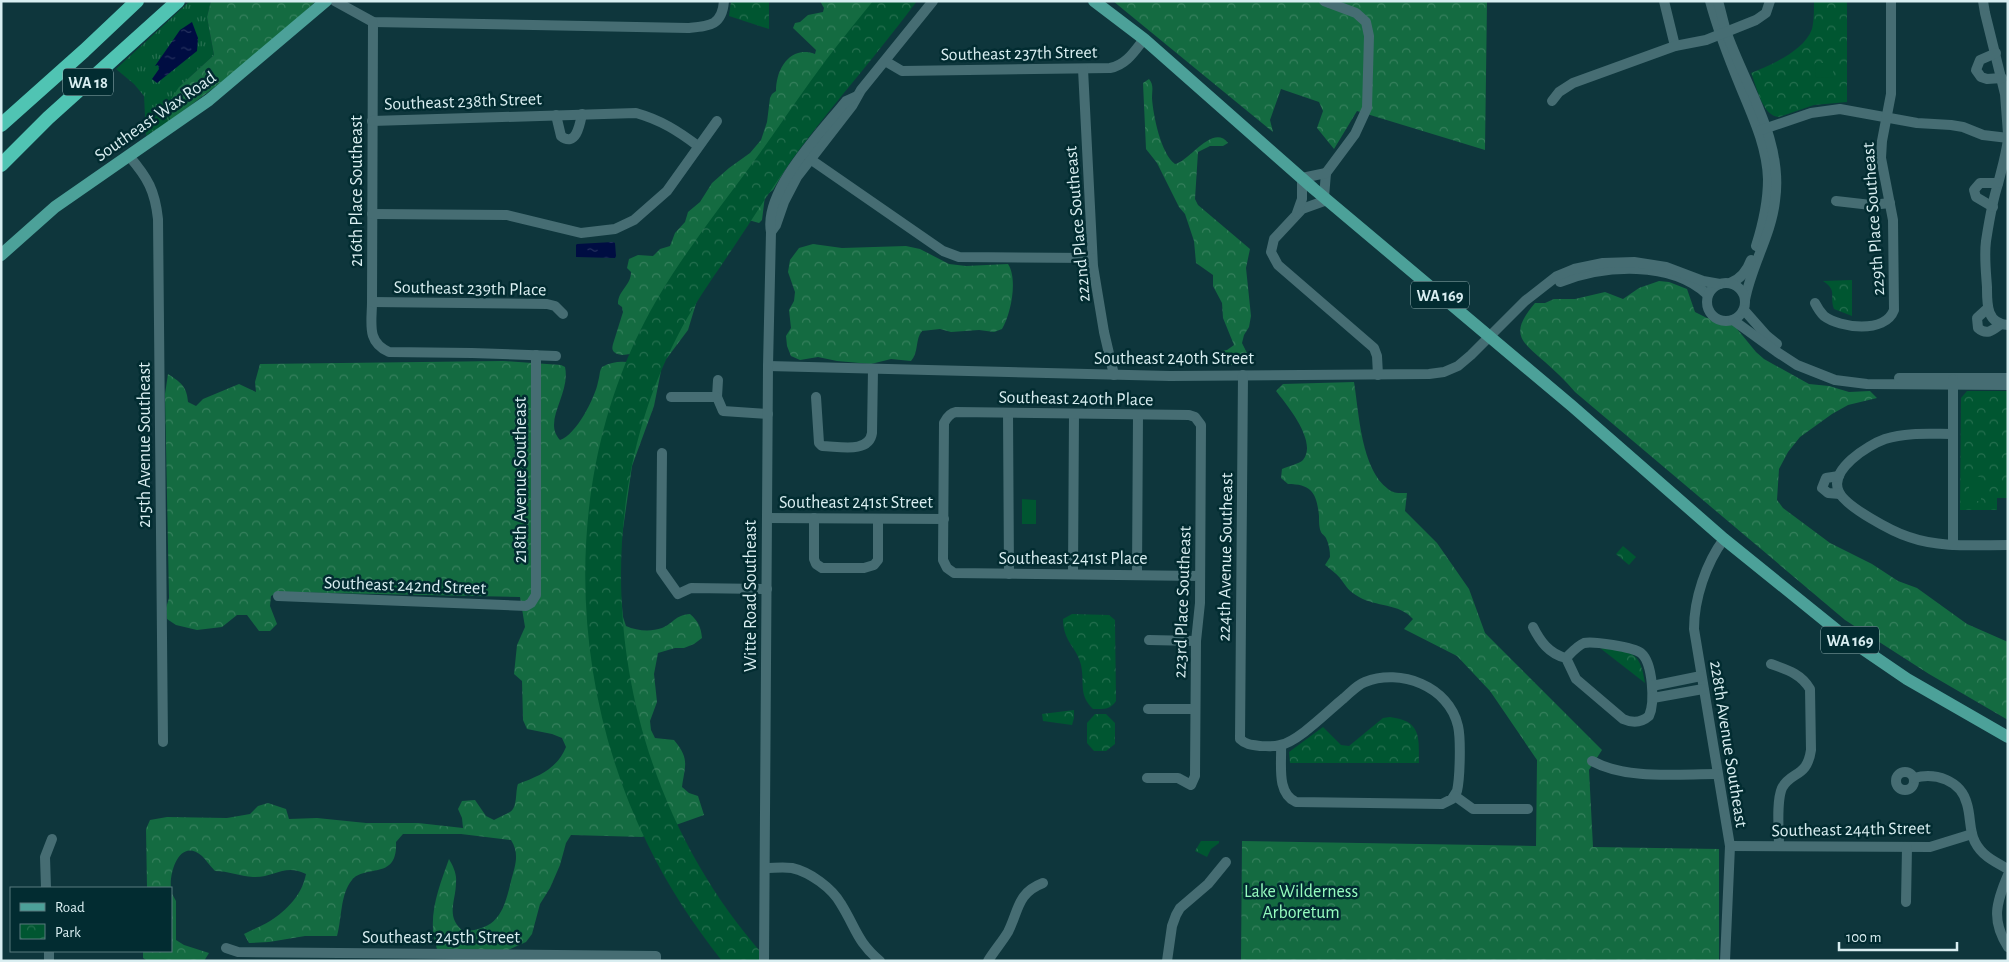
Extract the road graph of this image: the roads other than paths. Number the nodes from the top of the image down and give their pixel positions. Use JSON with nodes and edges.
{"nodes":[{"id":1,"x":137,"y":1,"type":"edge"},
{"id":2,"x":178,"y":1,"type":"edge"},
{"id":3,"x":326,"y":1,"type":"edge"},
{"id":4,"x":336,"y":1,"type":"edge"},
{"id":5,"x":933,"y":1,"type":"edge"},
{"id":6,"x":1094,"y":1,"type":"edge"},
{"id":7,"x":1324,"y":1,"type":"edge"},
{"id":8,"x":1664,"y":1,"type":"edge"},
{"id":9,"x":1710,"y":1,"type":"edge"},
{"id":10,"x":1718,"y":1,"type":"edge"},
{"id":11,"x":1770,"y":1,"type":"edge"},
{"id":12,"x":1891,"y":1,"type":"edge"},
{"id":13,"x":1983,"y":1,"type":"edge"},
{"id":14,"x":353,"y":6,"type":"edge"},
{"id":15,"x":724,"y":6,"type":"edge"},
{"id":16,"x":373,"y":22,"type":"junction"},
{"id":17,"x":1723,"y":32,"type":"junction"},
{"id":18,"x":1144,"y":40,"type":"junction"},
{"id":19,"x":1675,"y":46,"type":"junction"},
{"id":20,"x":1996,"y":53,"type":"junction"},
{"id":21,"x":885,"y":61,"type":"junction"},
{"id":22,"x":1083,"y":69,"type":"junction"},
{"id":23,"x":2002,"y":78,"type":"junction"},
{"id":24,"x":857,"y":96,"type":"junction"},
{"id":25,"x":1552,"y":100,"type":"dead end"},
{"id":26,"x":582,"y":114,"type":"junction"},
{"id":27,"x":556,"y":115,"type":"junction"},
{"id":28,"x":1887,"y":117,"type":"junction"},
{"id":29,"x":831,"y":120,"type":"junction"},
{"id":30,"x":372,"y":121,"type":"junction"},
{"id":31,"x":717,"y":121,"type":"dead end"},
{"id":32,"x":1,"y":125,"type":"edge"},
{"id":33,"x":1762,"y":130,"type":"junction"},
{"id":34,"x":2008,"y":137,"type":"edge"},
{"id":35,"x":698,"y":146,"type":"junction"},
{"id":36,"x":129,"y":156,"type":"junction"},
{"id":37,"x":810,"y":159,"type":"junction"},
{"id":38,"x":1,"y":165,"type":"edge"},
{"id":39,"x":1326,"y":173,"type":"junction"},
{"id":40,"x":1302,"y":178,"type":"junction"},
{"id":41,"x":1998,"y":184,"type":"junction"},
{"id":42,"x":1325,"y":198,"type":"junction"},
{"id":43,"x":1836,"y":201,"type":"dead end"},
{"id":44,"x":1890,"y":203,"type":"junction"},
{"id":45,"x":1993,"y":207,"type":"junction"},
{"id":46,"x":1297,"y":212,"type":"junction"},
{"id":47,"x":372,"y":214,"type":"junction"},
{"id":48,"x":771,"y":232,"type":"junction"},
{"id":49,"x":1,"y":255,"type":"edge"},
{"id":50,"x":1092,"y":258,"type":"junction"},
{"id":51,"x":1725,"y":284,"type":"junction"},
{"id":52,"x":1546,"y":286,"type":"junction"},
{"id":53,"x":1708,"y":295,"type":"junction"},
{"id":54,"x":372,"y":302,"type":"junction"},
{"id":55,"x":1815,"y":303,"type":"dead end"},
{"id":56,"x":1744,"y":305,"type":"junction"},
{"id":57,"x":1990,"y":312,"type":"junction"},
{"id":58,"x":563,"y":314,"type":"dead end"},
{"id":59,"x":1733,"y":320,"type":"junction"},
{"id":60,"x":2004,"y":324,"type":"edge"},
{"id":61,"x":1488,"y":336,"type":"junction"},
{"id":62,"x":536,"y":355,"type":"junction"},
{"id":63,"x":556,"y":356,"type":"dead end"},
{"id":64,"x":768,"y":366,"type":"junction"},
{"id":65,"x":873,"y":369,"type":"junction"},
{"id":66,"x":1114,"y":375,"type":"junction"},
{"id":67,"x":1243,"y":375,"type":"junction"},
{"id":68,"x":1378,"y":375,"type":"junction"},
{"id":69,"x":2008,"y":378,"type":"edge"},
{"id":70,"x":718,"y":380,"type":"dead end"},
{"id":71,"x":1953,"y":381,"type":"junction"},
{"id":72,"x":2008,"y":384,"type":"edge"},
{"id":73,"x":671,"y":397,"type":"dead end"},
{"id":74,"x":717,"y":397,"type":"junction"},
{"id":75,"x":816,"y":397,"type":"dead end"},
{"id":76,"x":1008,"y":413,"type":"junction"},
{"id":77,"x":768,"y":414,"type":"junction"},
{"id":78,"x":1074,"y":414,"type":"junction"},
{"id":79,"x":1138,"y":415,"type":"junction"},
{"id":80,"x":1198,"y":420,"type":"joint"},
{"id":81,"x":1953,"y":434,"type":"junction"},
{"id":82,"x":662,"y":453,"type":"dead end"},
{"id":83,"x":1839,"y":485,"type":"junction"},
{"id":84,"x":767,"y":518,"type":"junction"},
{"id":85,"x":814,"y":518,"type":"junction"},
{"id":86,"x":878,"y":519,"type":"junction"},
{"id":87,"x":944,"y":519,"type":"junction"},
{"id":88,"x":1724,"y":539,"type":"junction"},
{"id":89,"x":1952,"y":544,"type":"junction"},
{"id":90,"x":2008,"y":545,"type":"edge"},
{"id":91,"x":1009,"y":574,"type":"junction"},
{"id":92,"x":1073,"y":574,"type":"junction"},
{"id":93,"x":1138,"y":574,"type":"junction"},
{"id":94,"x":1200,"y":576,"type":"junction"},
{"id":95,"x":767,"y":589,"type":"junction"},
{"id":96,"x":278,"y":596,"type":"dead end"},
{"id":97,"x":531,"y":603,"type":"joint"},
{"id":98,"x":1534,"y":627,"type":"dead end"},
{"id":99,"x":1149,"y":640,"type":"dead end"},
{"id":100,"x":1196,"y":641,"type":"junction"},
{"id":101,"x":1566,"y":658,"type":"junction"},
{"id":102,"x":1771,"y":664,"type":"dead end"},
{"id":103,"x":1701,"y":676,"type":"junction"},
{"id":104,"x":1652,"y":686,"type":"junction"},
{"id":105,"x":1703,"y":689,"type":"junction"},
{"id":106,"x":1653,"y":698,"type":"junction"},
{"id":107,"x":1195,"y":709,"type":"junction"},
{"id":108,"x":1148,"y":710,"type":"dead end"},
{"id":109,"x":2008,"y":737,"type":"edge"},
{"id":110,"x":163,"y":742,"type":"dead end"},
{"id":111,"x":1281,"y":745,"type":"junction"},
{"id":112,"x":1592,"y":760,"type":"dead end"},
{"id":113,"x":1717,"y":774,"type":"junction"},
{"id":114,"x":1147,"y":778,"type":"dead end"},
{"id":115,"x":1914,"y":778,"type":"dead end"},
{"id":116,"x":1455,"y":796,"type":"junction"},
{"id":117,"x":1528,"y":809,"type":"dead end"},
{"id":118,"x":1972,"y":834,"type":"junction"},
{"id":119,"x":52,"y":838,"type":"dead end"},
{"id":120,"x":1730,"y":846,"type":"junction"},
{"id":121,"x":1779,"y":846,"type":"junction"},
{"id":122,"x":1907,"y":847,"type":"junction"},
{"id":123,"x":1226,"y":862,"type":"dead end"},
{"id":124,"x":765,"y":868,"type":"junction"},
{"id":125,"x":2008,"y":870,"type":"edge"},
{"id":126,"x":2008,"y":875,"type":"edge"},
{"id":127,"x":1043,"y":883,"type":"dead end"},
{"id":128,"x":46,"y":887,"type":"edge"},
{"id":129,"x":1906,"y":902,"type":"dead end"},
{"id":130,"x":2008,"y":947,"type":"edge"},
{"id":131,"x":226,"y":948,"type":"dead end"},
{"id":132,"x":656,"y":958,"type":"edge"},
{"id":133,"x":764,"y":961,"type":"edge"},
{"id":134,"x":880,"y":961,"type":"edge"},
{"id":135,"x":988,"y":961,"type":"edge"},
{"id":136,"x":1167,"y":961,"type":"edge"},
{"id":137,"x":1725,"y":961,"type":"edge"}],
"edges":[{"from":1,"to":32,"type":"highway","number":"WA 18"},
{"from":2,"to":38,"type":"highway","number":"WA 18"},
{"from":3,"to":36,"type":"main road","name":"Southeast Wax Road"},
{"from":4,"to":14,"type":"street"},
{"from":5,"to":21,"type":"street","name":"Witte Road Southeast"},
{"from":6,"to":18,"type":"main road","number":"WA 169"},
{"from":7,"to":39,"type":"street"},
{"from":8,"to":19,"type":"street"},
{"from":9,"to":17,"type":"street"},
{"from":10,"to":17,"type":"street"},
{"from":11,"to":17,"type":"street"},
{"from":12,"to":28,"type":"street","name":"229th Place Southeast"},
{"from":13,"to":20,"type":"street"},
{"from":14,"to":16,"type":"street"},
{"from":15,"to":16,"type":"street"},
{"from":16,"to":30,"type":"street","name":"216th Place Southeast"},
{"from":17,"to":19,"type":"street"},
{"from":17,"to":33,"type":"street"},
{"from":18,"to":22,"type":"street","name":"Southeast 237th Street"},
{"from":18,"to":40,"type":"main road","number":"WA 169"},
{"from":19,"to":25,"type":"street"},
{"from":20,"to":23,"type":"street"},
{"from":20,"to":23,"type":"street"},
{"from":21,"to":22,"type":"street","name":"Southeast 237th Street"},
{"from":21,"to":24,"type":"street","name":"Witte Road Southeast"},
{"from":22,"to":50,"type":"street","name":"222nd Place Southeast"},
{"from":23,"to":34,"type":"street"},
{"from":24,"to":29,"type":"street","name":"Witte Road Southeast"},
{"from":24,"to":37,"type":"street","name":"Witte Road Southeast"},
{"from":26,"to":27,"type":"street","name":"Southeast 238th Street"},
{"from":26,"to":27,"type":"street","name":"Southeast 238th Street"},
{"from":26,"to":35,"type":"street","name":"Southeast 238th Street"},
{"from":27,"to":30,"type":"street","name":"Southeast 238th Street"},
{"from":28,"to":33,"type":"street"},
{"from":28,"to":34,"type":"street"},
{"from":28,"to":44,"type":"street","name":"229th Place Southeast"},
{"from":29,"to":37,"type":"street"},
{"from":29,"to":48,"type":"street","name":"Witte Road Southeast"},
{"from":30,"to":47,"type":"street","name":"216th Place Southeast"},
{"from":31,"to":35,"type":"street"},
{"from":33,"to":51,"type":"street"},
{"from":33,"to":56,"type":"street"},
{"from":34,"to":41,"type":"street"},
{"from":35,"to":47,"type":"street"},
{"from":36,"to":49,"type":"main road","name":"Southeast Wax Road"},
{"from":36,"to":110,"type":"street","name":"215th Avenue Southeast"},
{"from":37,"to":48,"type":"street","name":"Witte Road Southeast"},
{"from":37,"to":50,"type":"street"},
{"from":39,"to":40,"type":"street"},
{"from":39,"to":42,"type":"street"},
{"from":40,"to":42,"type":"main road","number":"WA 169"},
{"from":40,"to":46,"type":"street"},
{"from":41,"to":45,"type":"street"},
{"from":41,"to":45,"type":"street"},
{"from":42,"to":46,"type":"street"},
{"from":42,"to":61,"type":"main road","number":"WA 169"},
{"from":43,"to":44,"type":"street"},
{"from":44,"to":55,"type":"street","name":"229th Place Southeast"},
{"from":45,"to":57,"type":"street"},
{"from":46,"to":68,"type":"street"},
{"from":47,"to":54,"type":"street","name":"216th Place Southeast"},
{"from":48,"to":64,"type":"street","name":"Witte Road Southeast"},
{"from":50,"to":66,"type":"street","name":"222nd Place Southeast"},
{"from":51,"to":52,"type":"street","name":"Southeast 240th Street"},
{"from":51,"to":53,"type":"street"},
{"from":51,"to":56,"type":"street"},
{"from":52,"to":53,"type":"street","name":"Southeast 240th Street"},
{"from":52,"to":61,"type":"street","name":"Southeast 240th Street"},
{"from":53,"to":59,"type":"street"},
{"from":54,"to":58,"type":"street","name":"Southeast 239th Place"},
{"from":54,"to":62,"type":"street","name":"216th Place Southeast"},
{"from":56,"to":59,"type":"street"},
{"from":56,"to":71,"type":"street"},
{"from":57,"to":60,"type":"street"},
{"from":57,"to":60,"type":"street"},
{"from":59,"to":71,"type":"street"},
{"from":61,"to":68,"type":"street","name":"Southeast 240th Street"},
{"from":61,"to":88,"type":"main road","number":"WA 169"},
{"from":62,"to":63,"type":"street"},
{"from":62,"to":97,"type":"street","name":"218th Avenue Southeast"},
{"from":64,"to":65,"type":"street","name":"Southeast 240th Street"},
{"from":64,"to":77,"type":"street","name":"Witte Road Southeast"},
{"from":65,"to":66,"type":"street","name":"Southeast 240th Street"},
{"from":65,"to":75,"type":"street"},
{"from":66,"to":67,"type":"street","name":"Southeast 240th Street"},
{"from":67,"to":68,"type":"street","name":"Southeast 240th Street"},
{"from":67,"to":111,"type":"street","name":"224th Avenue Southeast"},
{"from":69,"to":71,"type":"street"},
{"from":70,"to":74,"type":"street"},
{"from":71,"to":72,"type":"street"},
{"from":71,"to":81,"type":"street"},
{"from":73,"to":74,"type":"street"},
{"from":74,"to":77,"type":"street"},
{"from":76,"to":78,"type":"street","name":"Southeast 240th Place"},
{"from":76,"to":87,"type":"street","name":"Southeast 240th Place"},
{"from":76,"to":91,"type":"street"},
{"from":77,"to":84,"type":"street","name":"Witte Road Southeast"},
{"from":78,"to":79,"type":"street","name":"Southeast 240th Place"},
{"from":78,"to":92,"type":"street"},
{"from":79,"to":80,"type":"street","name":"Southeast 240th Place"},
{"from":79,"to":93,"type":"street"},
{"from":80,"to":94,"type":"street","name":"223rd Place Southeast"},
{"from":81,"to":83,"type":"street"},
{"from":81,"to":89,"type":"street"},
{"from":82,"to":95,"type":"street"},
{"from":83,"to":83,"type":"street"},
{"from":83,"to":89,"type":"street"},
{"from":84,"to":85,"type":"street","name":"Southeast 241st Street"},
{"from":84,"to":95,"type":"street","name":"Witte Road Southeast"},
{"from":85,"to":86,"type":"street","name":"Southeast 241st Street"},
{"from":85,"to":86,"type":"street"},
{"from":86,"to":87,"type":"street","name":"Southeast 241st Street"},
{"from":87,"to":91,"type":"street","name":"Southeast 241st Place"},
{"from":88,"to":103,"type":"street","name":"228th Avenue Southeast"},
{"from":88,"to":109,"type":"main road","number":"WA 169"},
{"from":89,"to":90,"type":"street"},
{"from":91,"to":92,"type":"street","name":"Southeast 241st Place"},
{"from":92,"to":93,"type":"street","name":"Southeast 241st Place"},
{"from":93,"to":94,"type":"street","name":"Southeast 241st Place"},
{"from":94,"to":100,"type":"street","name":"223rd Place Southeast"},
{"from":95,"to":124,"type":"street","name":"Witte Road Southeast"},
{"from":96,"to":97,"type":"street","name":"Southeast 242nd Street"},
{"from":98,"to":101,"type":"street"},
{"from":99,"to":100,"type":"street"},
{"from":100,"to":107,"type":"street","name":"223rd Place Southeast"},
{"from":101,"to":104,"type":"street"},
{"from":101,"to":106,"type":"street"},
{"from":102,"to":121,"type":"street"},
{"from":103,"to":104,"type":"street"},
{"from":103,"to":105,"type":"street","name":"228th Avenue Southeast"},
{"from":104,"to":106,"type":"street"},
{"from":105,"to":106,"type":"street"},
{"from":105,"to":113,"type":"street","name":"228th Avenue Southeast"},
{"from":107,"to":108,"type":"street"},
{"from":107,"to":114,"type":"street","name":"223rd Place Southeast"},
{"from":111,"to":116,"type":"street"},
{"from":111,"to":116,"type":"street"},
{"from":112,"to":113,"type":"street"},
{"from":113,"to":120,"type":"street","name":"228th Avenue Southeast"},
{"from":115,"to":118,"type":"street"},
{"from":116,"to":117,"type":"street"},
{"from":118,"to":122,"type":"street","name":"Southeast 244th Street"},
{"from":118,"to":125,"type":"street"},
{"from":119,"to":128,"type":"street"},
{"from":120,"to":121,"type":"street","name":"Southeast 244th Street"},
{"from":120,"to":137,"type":"street","name":"228th Avenue Southeast"},
{"from":121,"to":122,"type":"street","name":"Southeast 244th Street"},
{"from":122,"to":129,"type":"street"},
{"from":123,"to":136,"type":"street"},
{"from":124,"to":133,"type":"street","name":"Witte Road Southeast"},
{"from":124,"to":134,"type":"street"},
{"from":126,"to":130,"type":"street"},
{"from":127,"to":135,"type":"street"},
{"from":131,"to":132,"type":"street","name":"Southeast 245th Street"}]}
